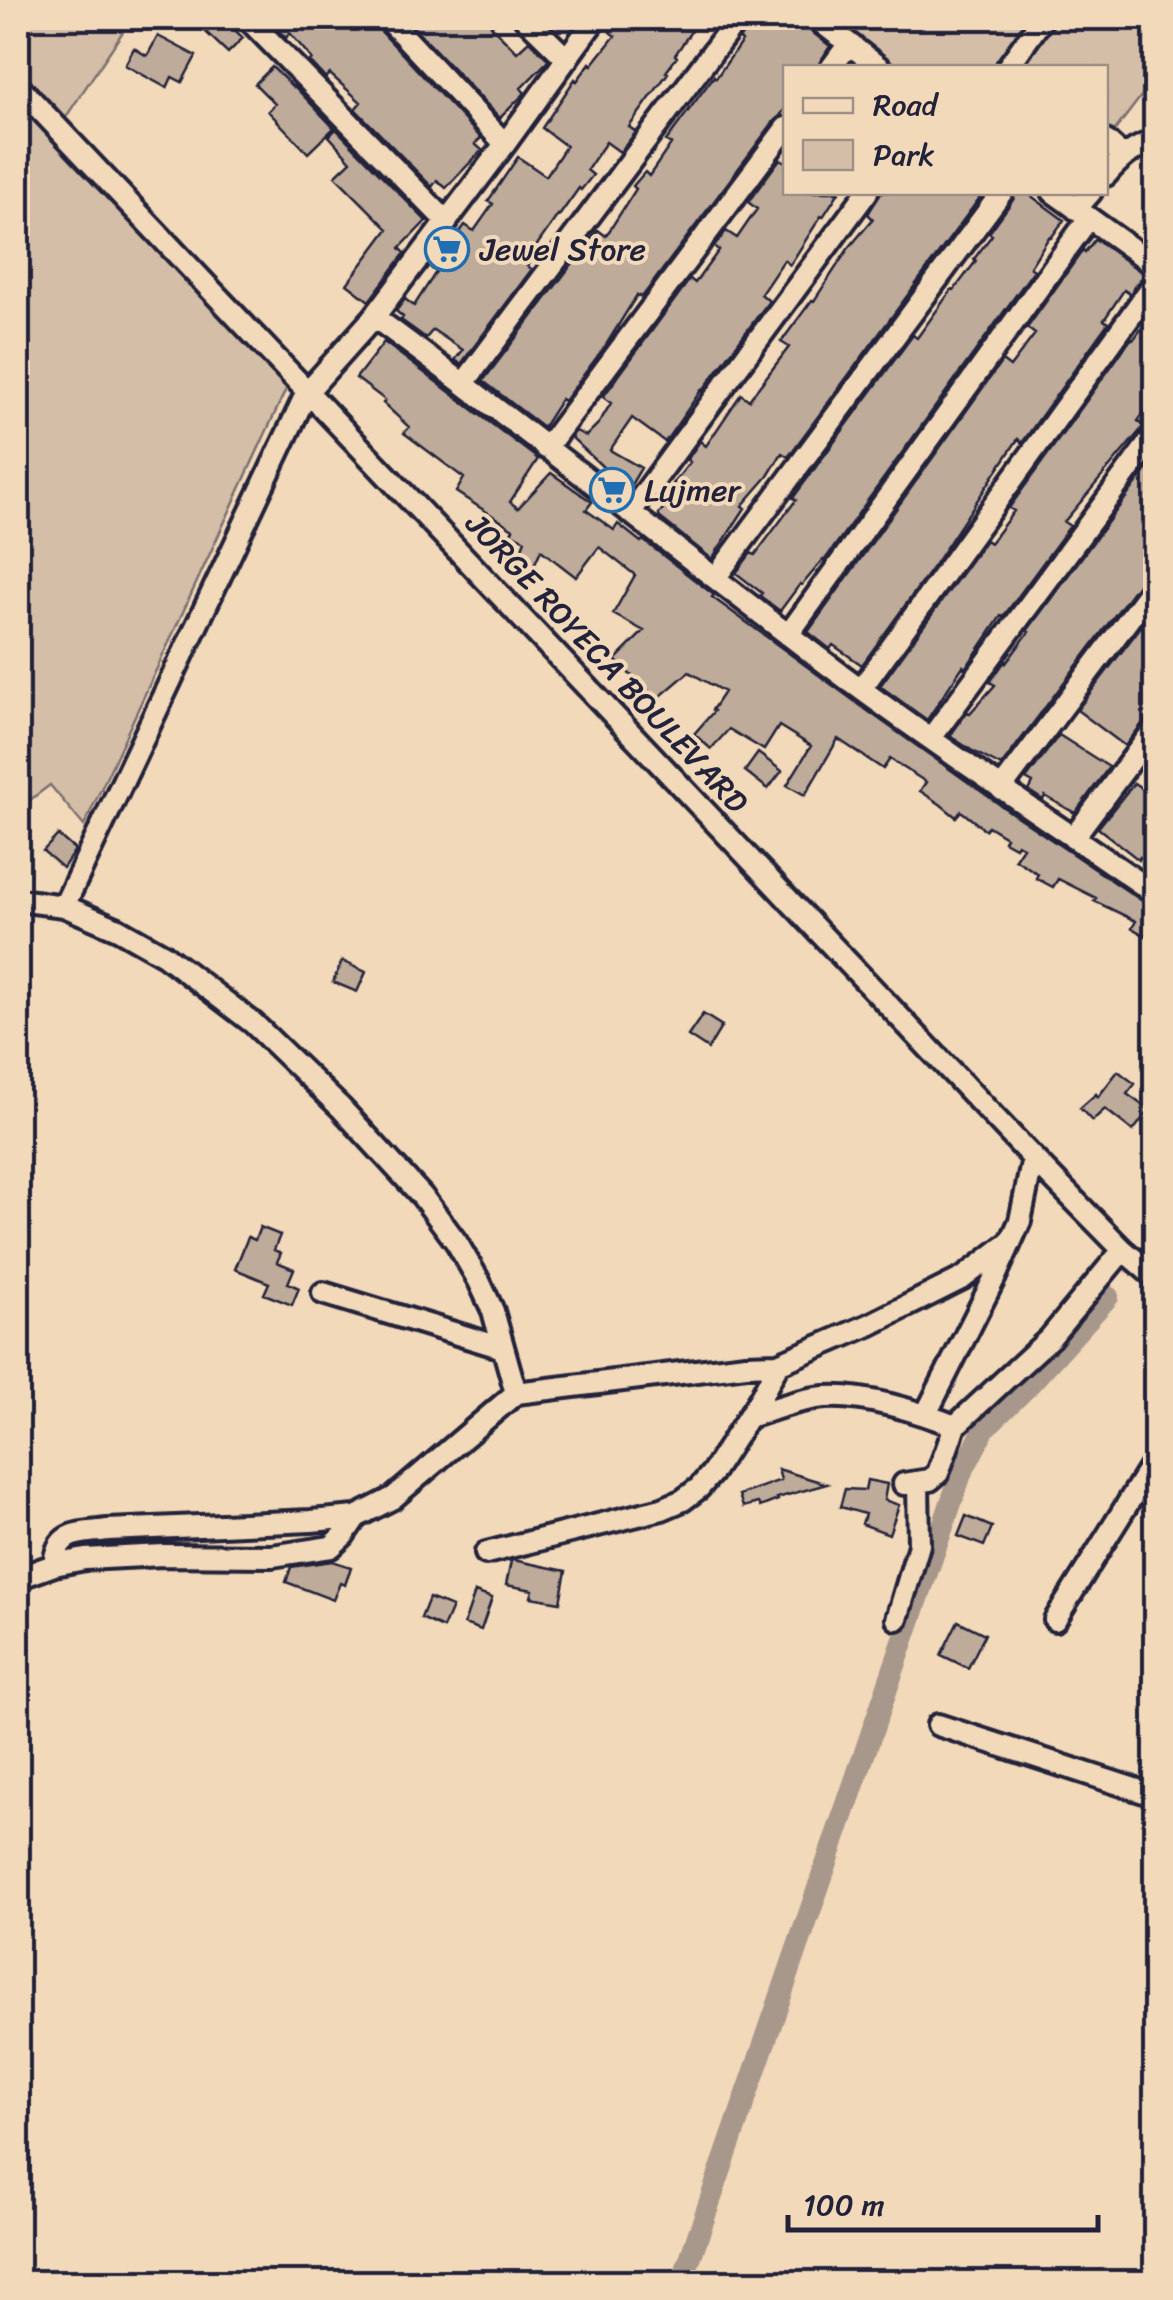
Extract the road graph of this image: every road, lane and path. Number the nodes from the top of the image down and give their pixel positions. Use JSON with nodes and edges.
{"nodes":[{"id":1,"x":247,"y":18,"type":"edge"},
{"id":2,"x":387,"y":18,"type":"edge"},
{"id":3,"x":525,"y":18,"type":"edge"},
{"id":4,"x":596,"y":18,"type":"edge"},
{"id":5,"x":738,"y":18,"type":"edge"},
{"id":6,"x":1043,"y":18,"type":"edge"},
{"id":7,"x":829,"y":22,"type":"edge"},
{"id":8,"x":848,"y":44,"type":"junction"},
{"id":9,"x":567,"y":59,"type":"junction"},
{"id":10,"x":1017,"y":64,"type":"edge"},
{"id":11,"x":833,"y":65,"type":"edge"},
{"id":12,"x":876,"y":65,"type":"edge"},
{"id":13,"x":18,"y":86,"type":"edge"},
{"id":14,"x":783,"y":132,"type":"edge"},
{"id":15,"x":1156,"y":141,"type":"edge"},
{"id":16,"x":1108,"y":143,"type":"edge"},
{"id":17,"x":505,"y":144,"type":"junction"},
{"id":18,"x":1124,"y":157,"type":"junction"},
{"id":19,"x":1108,"y":173,"type":"edge"},
{"id":20,"x":865,"y":195,"type":"edge"},
{"id":21,"x":1000,"y":195,"type":"edge"},
{"id":22,"x":1060,"y":195,"type":"edge"},
{"id":23,"x":1085,"y":206,"type":"edge"},
{"id":24,"x":447,"y":222,"type":"junction"},
{"id":25,"x":1156,"y":266,"type":"edge"},
{"id":26,"x":1156,"y":281,"type":"edge"},
{"id":27,"x":374,"y":317,"type":"junction"},
{"id":28,"x":464,"y":382,"type":"junction"},
{"id":29,"x":307,"y":392,"type":"junction"},
{"id":30,"x":1156,"y":432,"type":"edge"},
{"id":31,"x":546,"y":448,"type":"junction"},
{"id":32,"x":630,"y":513,"type":"junction"},
{"id":33,"x":716,"y":577,"type":"junction"},
{"id":34,"x":1156,"y":584,"type":"edge"},
{"id":35,"x":788,"y":635,"type":"junction"},
{"id":36,"x":862,"y":689,"type":"junction"},
{"id":37,"x":1156,"y":728,"type":"edge"},
{"id":38,"x":930,"y":738,"type":"junction"},
{"id":39,"x":1001,"y":789,"type":"junction"},
{"id":40,"x":1072,"y":838,"type":"junction"},
{"id":41,"x":1153,"y":888,"type":"edge"},
{"id":42,"x":18,"y":900,"type":"edge"},
{"id":43,"x":64,"y":906,"type":"junction"},
{"id":44,"x":1033,"y":1158,"type":"junction"},
{"id":45,"x":1010,"y":1242,"type":"junction"},
{"id":46,"x":1123,"y":1250,"type":"junction"},
{"id":47,"x":1148,"y":1272,"type":"edge"},
{"id":48,"x":323,"y":1293,"type":"dead end"},
{"id":49,"x":503,"y":1348,"type":"junction"},
{"id":50,"x":778,"y":1364,"type":"junction"},
{"id":51,"x":516,"y":1393,"type":"junction"},
{"id":52,"x":926,"y":1414,"type":"junction"},
{"id":53,"x":748,"y":1417,"type":"junction"},
{"id":54,"x":956,"y":1426,"type":"junction"},
{"id":55,"x":1156,"y":1458,"type":"edge"},
{"id":56,"x":356,"y":1517,"type":"junction"},
{"id":57,"x":486,"y":1553,"type":"dead end"},
{"id":58,"x":54,"y":1565,"type":"junction"},
{"id":59,"x":18,"y":1578,"type":"edge"},
{"id":60,"x":897,"y":1619,"type":"dead end"},
{"id":61,"x":1055,"y":1620,"type":"dead end"},
{"id":62,"x":938,"y":1725,"type":"dead end"},
{"id":63,"x":1156,"y":1796,"type":"edge"}],
"edges":[{"from":1,"to":24,"type":"street"},
{"from":2,"to":17,"type":"street"},
{"from":3,"to":9,"type":"street"},
{"from":4,"to":9,"type":"street"},
{"from":5,"to":28,"type":"street"},
{"from":6,"to":10,"type":"street"},
{"from":7,"to":8,"type":"street"},
{"from":8,"to":11,"type":"street"},
{"from":8,"to":12,"type":"street"},
{"from":9,"to":17,"type":"street"},
{"from":13,"to":29,"type":"street","name":"JORGE ROYECA BOULEVARD"},
{"from":14,"to":31,"type":"street"},
{"from":15,"to":18,"type":"street"},
{"from":16,"to":18,"type":"street"},
{"from":17,"to":24,"type":"street"},
{"from":18,"to":19,"type":"street"},
{"from":20,"to":32,"type":"street"},
{"from":21,"to":33,"type":"street"},
{"from":22,"to":23,"type":"street"},
{"from":23,"to":25,"type":"street"},
{"from":23,"to":35,"type":"street"},
{"from":24,"to":27,"type":"street"},
{"from":26,"to":36,"type":"street"},
{"from":27,"to":28,"type":"street"},
{"from":27,"to":29,"type":"street"},
{"from":28,"to":31,"type":"street"},
{"from":29,"to":43,"type":"street"},
{"from":29,"to":44,"type":"street","name":"JORGE ROYECA BOULEVARD"},
{"from":30,"to":38,"type":"street"},
{"from":31,"to":32,"type":"street"},
{"from":32,"to":33,"type":"street"},
{"from":33,"to":35,"type":"street"},
{"from":34,"to":39,"type":"street"},
{"from":35,"to":36,"type":"street"},
{"from":36,"to":38,"type":"street"},
{"from":37,"to":40,"type":"street"},
{"from":38,"to":39,"type":"street"},
{"from":39,"to":40,"type":"street"},
{"from":40,"to":41,"type":"street"},
{"from":42,"to":43,"type":"street"},
{"from":43,"to":49,"type":"street"},
{"from":44,"to":45,"type":"street"},
{"from":44,"to":46,"type":"street","name":"JORGE ROYECA BOULEVARD"},
{"from":45,"to":50,"type":"street"},
{"from":45,"to":52,"type":"street"},
{"from":46,"to":47,"type":"street","name":"JORGE ROYECA BOULEVARD"},
{"from":46,"to":54,"type":"street"},
{"from":48,"to":49,"type":"street"},
{"from":49,"to":51,"type":"street"},
{"from":50,"to":51,"type":"street"},
{"from":50,"to":53,"type":"street"},
{"from":51,"to":56,"type":"street"},
{"from":52,"to":53,"type":"street"},
{"from":52,"to":54,"type":"street"},
{"from":53,"to":57,"type":"street"},
{"from":54,"to":60,"type":"street"},
{"from":55,"to":61,"type":"street"},
{"from":56,"to":58,"type":"street"},
{"from":56,"to":58,"type":"street"},
{"from":58,"to":59,"type":"street"},
{"from":62,"to":63,"type":"street"}]}
